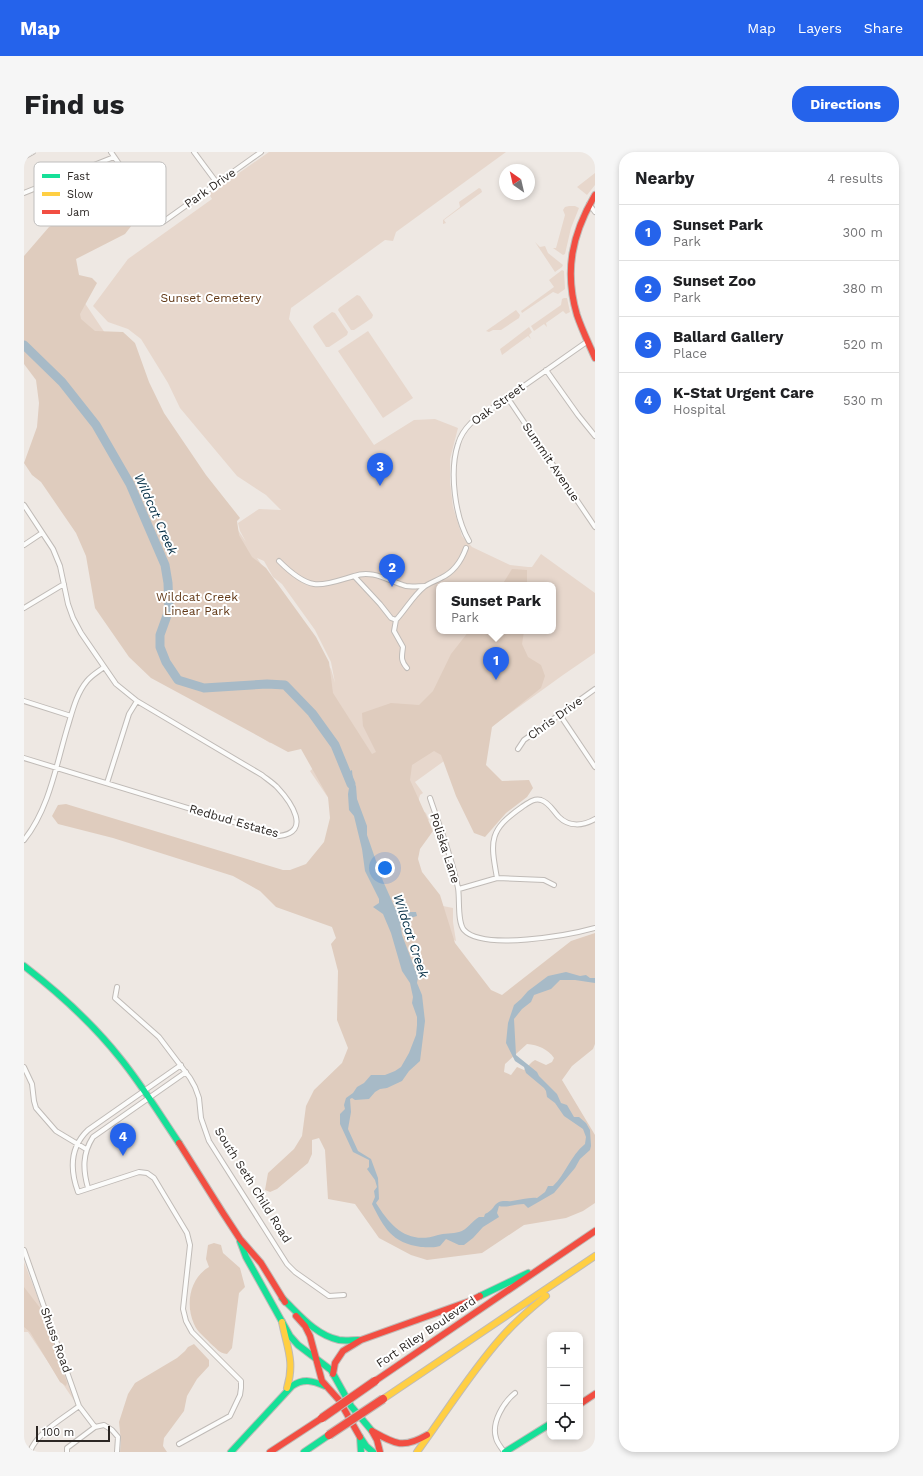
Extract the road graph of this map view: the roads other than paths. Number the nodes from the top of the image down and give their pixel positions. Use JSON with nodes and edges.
{"nodes":[{"id":1,"x":33,"y":152,"type":"edge"},
{"id":2,"x":111,"y":152,"type":"edge"},
{"id":3,"x":194,"y":152,"type":"edge"},
{"id":4,"x":261,"y":152,"type":"edge"},
{"id":5,"x":24,"y":157,"type":"edge"},
{"id":6,"x":114,"y":157,"type":"junction"},
{"id":7,"x":102,"y":162,"type":"edge"},
{"id":8,"x":117,"y":162,"type":"edge"},
{"id":9,"x":217,"y":183,"type":"junction"},
{"id":10,"x":34,"y":189,"type":"edge"},
{"id":11,"x":24,"y":193,"type":"edge"},
{"id":12,"x":595,"y":195,"type":"edge"},
{"id":13,"x":589,"y":204,"type":"junction"},
{"id":14,"x":595,"y":212,"type":"edge"},
{"id":15,"x":166,"y":219,"type":"edge"},
{"id":16,"x":588,"y":341,"type":"junction"},
{"id":17,"x":595,"y":358,"type":"edge"},
{"id":18,"x":546,"y":370,"type":"junction"},
{"id":19,"x":507,"y":397,"type":"junction"},
{"id":20,"x":595,"y":436,"type":"edge"},
{"id":21,"x":24,"y":505,"type":"edge"},
{"id":22,"x":595,"y":527,"type":"edge"},
{"id":23,"x":42,"y":533,"type":"junction"},
{"id":24,"x":469,"y":542,"type":"dead end"},
{"id":25,"x":24,"y":545,"type":"edge"},
{"id":26,"x":466,"y":548,"type":"dead end"},
{"id":27,"x":279,"y":561,"type":"dead end"},
{"id":28,"x":354,"y":576,"type":"junction"},
{"id":29,"x":64,"y":584,"type":"junction"},
{"id":30,"x":425,"y":586,"type":"junction"},
{"id":31,"x":24,"y":608,"type":"edge"},
{"id":32,"x":396,"y":620,"type":"junction"},
{"id":33,"x":104,"y":667,"type":"junction"},
{"id":34,"x":407,"y":668,"type":"dead end"},
{"id":35,"x":595,"y":690,"type":"edge"},
{"id":36,"x":24,"y":701,"type":"edge"},
{"id":37,"x":137,"y":701,"type":"junction"},
{"id":38,"x":560,"y":715,"type":"junction"},
{"id":39,"x":71,"y":716,"type":"junction"},
{"id":40,"x":518,"y":749,"type":"dead end"},
{"id":41,"x":24,"y":758,"type":"edge"},
{"id":42,"x":595,"y":767,"type":"edge"},
{"id":43,"x":55,"y":768,"type":"junction"},
{"id":44,"x":107,"y":783,"type":"junction"},
{"id":45,"x":430,"y":798,"type":"dead end"},
{"id":46,"x":595,"y":819,"type":"edge"},
{"id":47,"x":24,"y":840,"type":"edge"},
{"id":48,"x":497,"y":878,"type":"junction"},
{"id":49,"x":554,"y":885,"type":"dead end"},
{"id":50,"x":459,"y":889,"type":"junction"},
{"id":51,"x":595,"y":928,"type":"edge"},
{"id":52,"x":24,"y":966,"type":"edge"},
{"id":53,"x":117,"y":987,"type":"dead end"},
{"id":54,"x":181,"y":1065,"type":"junction"},
{"id":55,"x":24,"y":1067,"type":"edge"},
{"id":56,"x":186,"y":1072,"type":"junction"},
{"id":57,"x":143,"y":1091,"type":"junction"},
{"id":58,"x":148,"y":1098,"type":"junction"},
{"id":59,"x":77,"y":1144,"type":"junction"},
{"id":60,"x":86,"y":1149,"type":"junction"},
{"id":61,"x":88,"y":1188,"type":"junction"},
{"id":62,"x":595,"y":1231,"type":"edge"},
{"id":63,"x":238,"y":1237,"type":"junction"},
{"id":64,"x":24,"y":1250,"type":"edge"},
{"id":65,"x":595,"y":1256,"type":"edge"},
{"id":66,"x":554,"y":1259,"type":"junction"},
{"id":67,"x":570,"y":1274,"type":"junction"},
{"id":68,"x":344,"y":1295,"type":"dead end"},
{"id":69,"x":282,"y":1298,"type":"junction"},
{"id":70,"x":282,"y":1322,"type":"junction"},
{"id":71,"x":361,"y":1340,"type":"junction"},
{"id":72,"x":315,"y":1358,"type":"junction"},
{"id":73,"x":333,"y":1374,"type":"junction"},
{"id":74,"x":326,"y":1386,"type":"junction"},
{"id":75,"x":286,"y":1390,"type":"junction"},
{"id":76,"x":515,"y":1393,"type":"dead end"},
{"id":77,"x":595,"y":1394,"type":"edge"},
{"id":78,"x":583,"y":1402,"type":"edge"},
{"id":79,"x":79,"y":1406,"type":"junction"},
{"id":80,"x":547,"y":1426,"type":"edge"},
{"id":81,"x":95,"y":1427,"type":"junction"},
{"id":82,"x":372,"y":1432,"type":"junction"},
{"id":83,"x":432,"y":1432,"type":"junction"},
{"id":84,"x":360,"y":1437,"type":"junction"},
{"id":85,"x":179,"y":1444,"type":"dead end"},
{"id":86,"x":30,"y":1452,"type":"edge"},
{"id":87,"x":66,"y":1452,"type":"edge"},
{"id":88,"x":117,"y":1452,"type":"edge"},
{"id":89,"x":231,"y":1452,"type":"edge"},
{"id":90,"x":270,"y":1452,"type":"edge"},
{"id":91,"x":304,"y":1452,"type":"edge"},
{"id":92,"x":361,"y":1452,"type":"edge"},
{"id":93,"x":374,"y":1452,"type":"edge"},
{"id":94,"x":380,"y":1452,"type":"edge"},
{"id":95,"x":417,"y":1452,"type":"edge"},
{"id":96,"x":504,"y":1452,"type":"edge"}],
"edges":[{"from":1,"to":5,"type":"street"},
{"from":2,"to":6,"type":"street"},
{"from":3,"to":9,"type":"street"},
{"from":4,"to":9,"type":"street","name":"Park Drive"},
{"from":6,"to":7,"type":"street"},
{"from":6,"to":8,"type":"street","name":"Park Drive"},
{"from":9,"to":15,"type":"street","name":"Park Drive"},
{"from":10,"to":11,"type":"street"},
{"from":12,"to":13,"type":"main road"},
{"from":13,"to":14,"type":"street"},
{"from":13,"to":16,"type":"main road"},
{"from":16,"to":17,"type":"main road"},
{"from":16,"to":18,"type":"street","name":"Oak Street"},
{"from":18,"to":19,"type":"street","name":"Oak Street"},
{"from":18,"to":20,"type":"street"},
{"from":19,"to":22,"type":"street","name":"Summit Avenue"},
{"from":19,"to":24,"type":"street","name":"Oak Street"},
{"from":21,"to":23,"type":"street","name":"Redbud Estates"},
{"from":23,"to":25,"type":"street"},
{"from":23,"to":29,"type":"street","name":"Redbud Estates"},
{"from":26,"to":30,"type":"street"},
{"from":27,"to":28,"type":"street"},
{"from":28,"to":30,"type":"street"},
{"from":28,"to":32,"type":"street"},
{"from":29,"to":31,"type":"street"},
{"from":29,"to":33,"type":"street","name":"Redbud Estates"},
{"from":30,"to":32,"type":"street"},
{"from":32,"to":34,"type":"street"},
{"from":33,"to":37,"type":"street","name":"Redbud Estates"},
{"from":33,"to":39,"type":"street"},
{"from":35,"to":38,"type":"street","name":"Chris Drive"},
{"from":36,"to":39,"type":"street"},
{"from":37,"to":44,"type":"street"},
{"from":37,"to":44,"type":"street","name":"Redbud Estates"},
{"from":38,"to":40,"type":"street","name":"Chris Drive"},
{"from":38,"to":42,"type":"street"},
{"from":39,"to":43,"type":"street"},
{"from":41,"to":43,"type":"street","name":"Redbud Estates"},
{"from":43,"to":44,"type":"street","name":"Redbud Estates"},
{"from":43,"to":47,"type":"street"},
{"from":45,"to":50,"type":"street","name":"Poliska Lane"},
{"from":46,"to":48,"type":"street"},
{"from":48,"to":49,"type":"street"},
{"from":48,"to":50,"type":"street"},
{"from":50,"to":51,"type":"street","name":"Poliska Lane"},
{"from":52,"to":57,"type":"main road"},
{"from":53,"to":54,"type":"street","name":"South Seth Child Road"},
{"from":54,"to":56,"type":"street","name":"South Seth Child Road"},
{"from":54,"to":57,"type":"street"},
{"from":55,"to":59,"type":"street"},
{"from":56,"to":58,"type":"street"},
{"from":56,"to":68,"type":"street","name":"South Seth Child Road"},
{"from":57,"to":58,"type":"main road"},
{"from":57,"to":59,"type":"street"},
{"from":58,"to":60,"type":"street"},
{"from":58,"to":63,"type":"main road"},
{"from":59,"to":60,"type":"street"},
{"from":59,"to":61,"type":"street"},
{"from":60,"to":61,"type":"street"},
{"from":61,"to":85,"type":"street"},
{"from":62,"to":66,"type":"main road","name":"Fort Riley Boulevard"},
{"from":63,"to":69,"type":"main road"},
{"from":63,"to":70,"type":"main road"},
{"from":64,"to":79,"type":"street","name":"Shuss Road"},
{"from":65,"to":67,"type":"main road"},
{"from":66,"to":71,"type":"main road"},
{"from":66,"to":90,"type":"main road","name":"Fort Riley Boulevard","bridge":true},
{"from":67,"to":83,"type":"main road"},
{"from":67,"to":91,"type":"main road","bridge":true},
{"from":69,"to":71,"type":"main road"},
{"from":69,"to":72,"type":"main road"},
{"from":70,"to":72,"type":"main road"},
{"from":70,"to":75,"type":"main road"},
{"from":71,"to":73,"type":"main road"},
{"from":72,"to":73,"type":"main road"},
{"from":72,"to":74,"type":"main road"},
{"from":73,"to":82,"type":"main road"},
{"from":74,"to":75,"type":"main road"},
{"from":74,"to":84,"type":"main road"},
{"from":75,"to":89,"type":"main road"},
{"from":76,"to":96,"type":"street"},
{"from":77,"to":78,"type":"main road"},
{"from":79,"to":81,"type":"street","name":"Shuss Road"},
{"from":79,"to":86,"type":"street"},
{"from":80,"to":96,"type":"main road"},
{"from":81,"to":87,"type":"street"},
{"from":81,"to":88,"type":"street"},
{"from":82,"to":83,"type":"main road"},
{"from":82,"to":94,"type":"main road"},
{"from":83,"to":95,"type":"main road"},
{"from":84,"to":92,"type":"main road"},
{"from":84,"to":93,"type":"main road"}]}
